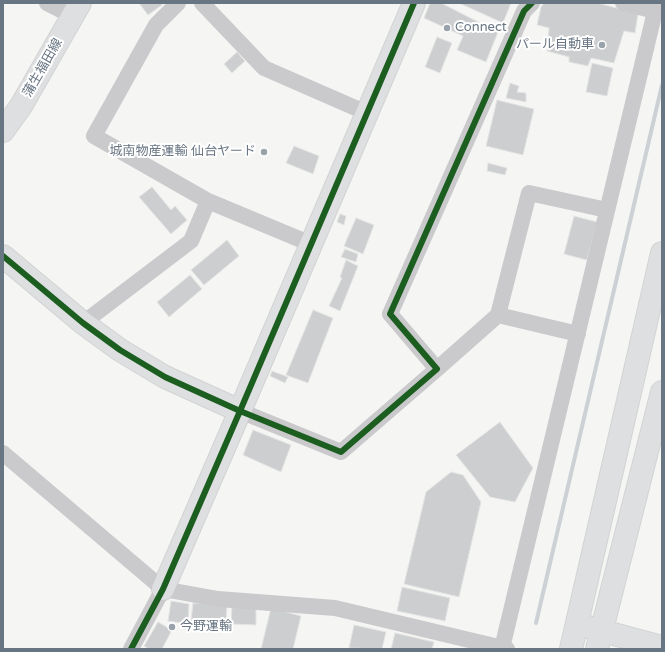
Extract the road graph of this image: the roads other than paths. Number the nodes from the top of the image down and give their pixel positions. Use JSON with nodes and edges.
{"nodes":[{"id":1,"x":47,"y":3,"type":"edge"},
{"id":2,"x":178,"y":3,"type":"edge"},
{"id":3,"x":202,"y":3,"type":"edge"},
{"id":4,"x":414,"y":3,"type":"edge"},
{"id":5,"x":532,"y":3,"type":"edge"},
{"id":6,"x":623,"y":3,"type":"edge"},
{"id":7,"x":656,"y":7,"type":"edge"},
{"id":8,"x":77,"y":10,"type":"edge"},
{"id":9,"x":366,"y":113,"type":"junction"},
{"id":10,"x":3,"y":131,"type":"edge"},
{"id":11,"x":208,"y":201,"type":"junction"},
{"id":12,"x":607,"y":210,"type":"junction"},
{"id":13,"x":311,"y":244,"type":"junction"},
{"id":14,"x":662,"y":253,"type":"edge"},
{"id":15,"x":3,"y":256,"type":"edge"},
{"id":16,"x":498,"y":315,"type":"junction"},
{"id":17,"x":83,"y":323,"type":"junction"},
{"id":18,"x":578,"y":334,"type":"junction"},
{"id":19,"x":436,"y":369,"type":"junction"},
{"id":20,"x":662,"y":392,"type":"edge"},
{"id":21,"x":240,"y":411,"type":"junction"},
{"id":22,"x":6,"y":461,"type":"edge"},
{"id":23,"x":163,"y":589,"type":"junction"},
{"id":24,"x":577,"y":624,"type":"junction"},
{"id":25,"x":599,"y":640,"type":"edge"},
{"id":26,"x":662,"y":647,"type":"edge"},
{"id":27,"x":505,"y":648,"type":"edge"},
{"id":28,"x":131,"y":649,"type":"edge"},
{"id":29,"x":570,"y":649,"type":"edge"}],
"edges":[{"from":1,"to":8,"type":"street"},
{"from":2,"to":11,"type":"street"},
{"from":3,"to":9,"type":"street"},
{"from":4,"to":9,"type":"street"},
{"from":5,"to":19,"type":"street"},
{"from":6,"to":7,"type":"street"},
{"from":7,"to":12,"type":"street"},
{"from":8,"to":10,"type":"street","name":"蒲生福田線"},
{"from":9,"to":13,"type":"street"},
{"from":11,"to":13,"type":"street"},
{"from":11,"to":17,"type":"street"},
{"from":12,"to":16,"type":"street"},
{"from":12,"to":18,"type":"street"},
{"from":13,"to":21,"type":"street"},
{"from":14,"to":24,"type":"street"},
{"from":15,"to":17,"type":"street"},
{"from":16,"to":18,"type":"street"},
{"from":16,"to":19,"type":"street"},
{"from":17,"to":21,"type":"street"},
{"from":18,"to":27,"type":"street"},
{"from":19,"to":21,"type":"street"},
{"from":20,"to":25,"type":"street"},
{"from":21,"to":23,"type":"street"},
{"from":22,"to":23,"type":"street"},
{"from":23,"to":27,"type":"street"},
{"from":23,"to":28,"type":"street"},
{"from":24,"to":25,"type":"street"},
{"from":24,"to":29,"type":"street"},
{"from":25,"to":26,"type":"street"}]}
